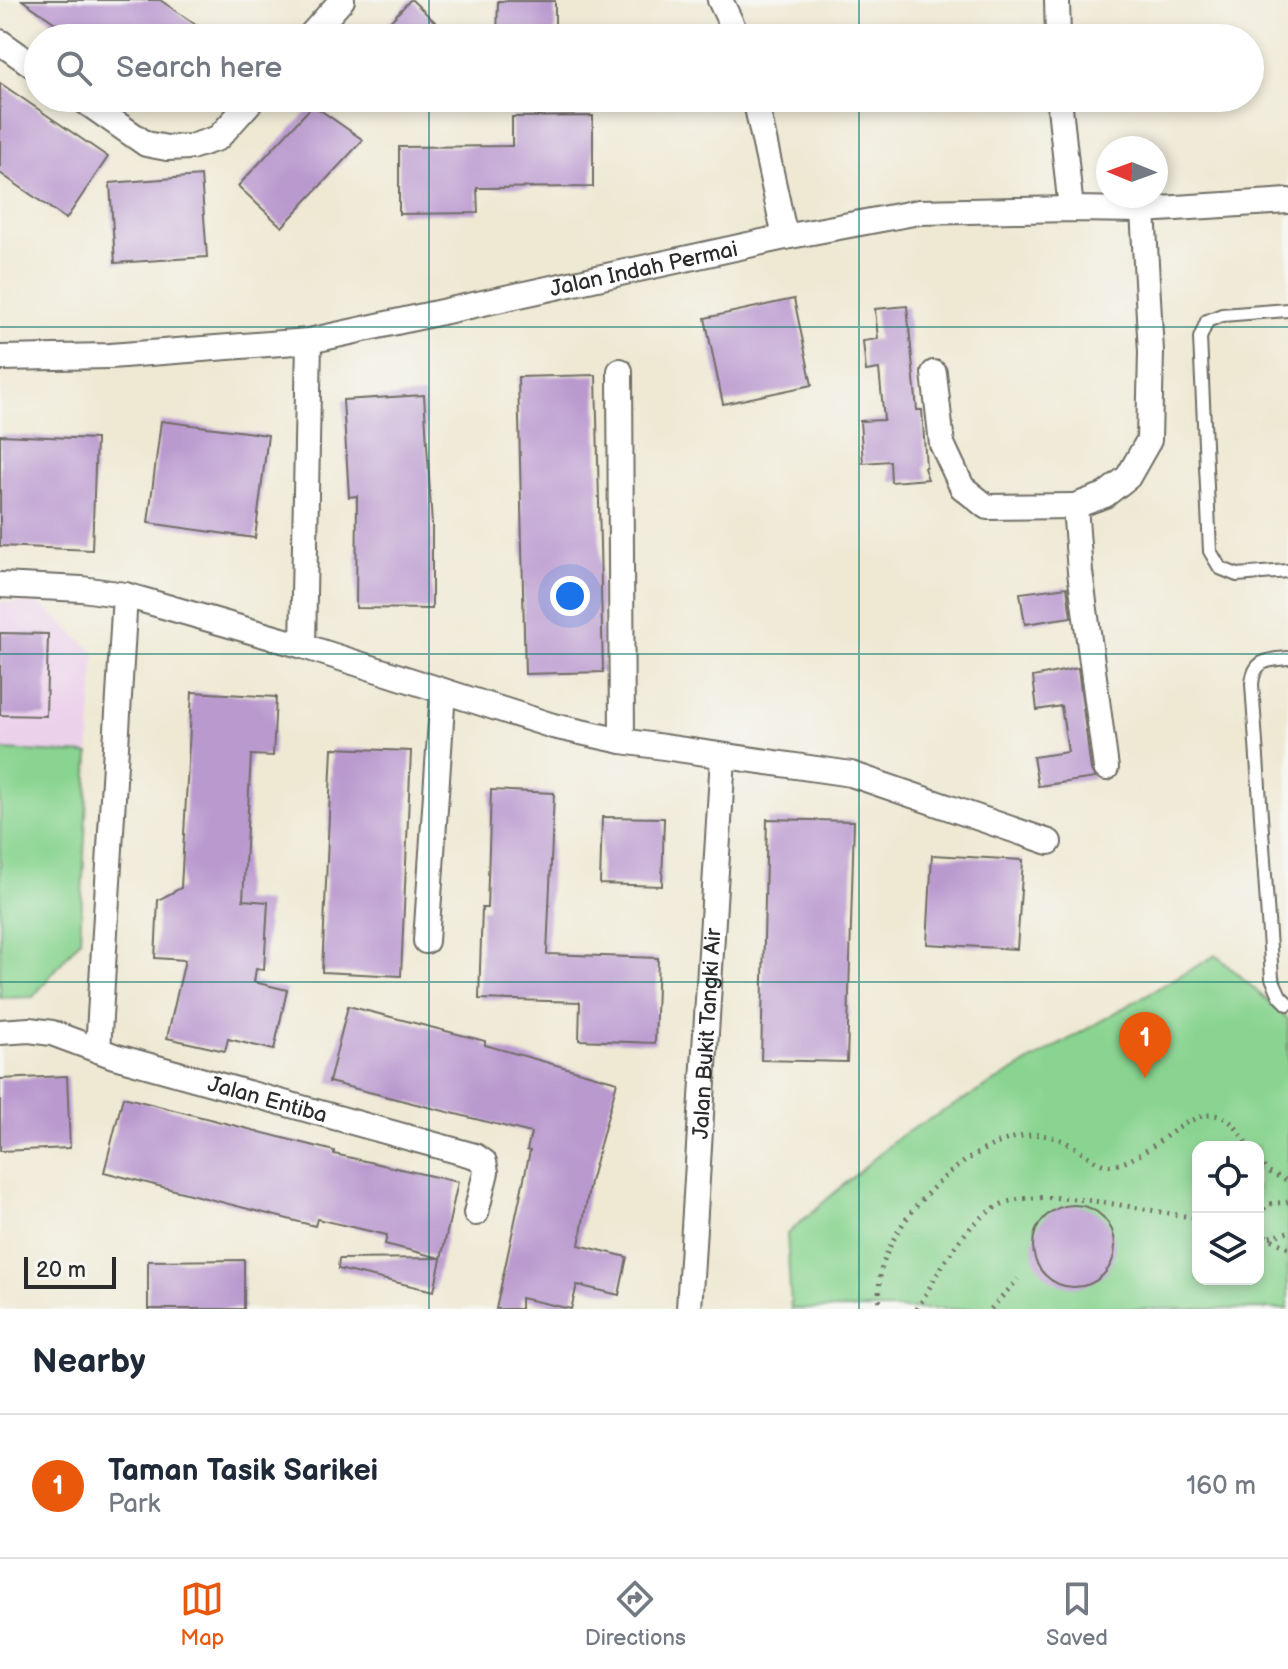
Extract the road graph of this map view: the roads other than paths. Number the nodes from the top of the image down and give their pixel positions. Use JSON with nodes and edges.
{"nodes":[{"id":1,"x":342,"y":0,"type":"edge"},
{"id":2,"x":720,"y":0,"type":"edge"},
{"id":3,"x":1057,"y":0,"type":"edge"},
{"id":4,"x":321,"y":24,"type":"edge"},
{"id":5,"x":731,"y":24,"type":"edge"},
{"id":6,"x":1058,"y":24,"type":"edge"},
{"id":7,"x":0,"y":42,"type":"edge"},
{"id":8,"x":24,"y":59,"type":"edge"},
{"id":9,"x":100,"y":112,"type":"edge"},
{"id":10,"x":241,"y":112,"type":"edge"},
{"id":11,"x":758,"y":112,"type":"edge"},
{"id":12,"x":1061,"y":112,"type":"edge"},
{"id":13,"x":1288,"y":201,"type":"edge"},
{"id":14,"x":1071,"y":209,"type":"junction"},
{"id":15,"x":1143,"y":210,"type":"junction"},
{"id":16,"x":785,"y":237,"type":"junction"},
{"id":17,"x":1288,"y":310,"type":"edge"},
{"id":18,"x":309,"y":341,"type":"junction"},
{"id":19,"x":0,"y":358,"type":"edge"},
{"id":20,"x":620,"y":371,"type":"dead end"},
{"id":21,"x":934,"y":373,"type":"dead end"},
{"id":22,"x":1075,"y":506,"type":"junction"},
{"id":23,"x":1288,"y":571,"type":"edge"},
{"id":24,"x":0,"y":585,"type":"edge"},
{"id":25,"x":125,"y":595,"type":"junction"},
{"id":26,"x":303,"y":646,"type":"junction"},
{"id":27,"x":1288,"y":658,"type":"edge"},
{"id":28,"x":443,"y":691,"type":"junction"},
{"id":29,"x":622,"y":741,"type":"junction"},
{"id":30,"x":723,"y":757,"type":"junction"},
{"id":31,"x":1106,"y":768,"type":"dead end"},
{"id":32,"x":1049,"y":842,"type":"dead end"},
{"id":33,"x":426,"y":941,"type":"dead end"},
{"id":34,"x":1288,"y":1004,"type":"edge"},
{"id":35,"x":0,"y":1032,"type":"edge"},
{"id":36,"x":98,"y":1050,"type":"junction"},
{"id":37,"x":476,"y":1213,"type":"dead end"},
{"id":38,"x":689,"y":1309,"type":"edge"}],
"edges":[{"from":1,"to":4,"type":"street"},
{"from":2,"to":5,"type":"street"},
{"from":3,"to":6,"type":"street"},
{"from":7,"to":8,"type":"street"},
{"from":9,"to":10,"type":"street"},
{"from":11,"to":16,"type":"street"},
{"from":12,"to":14,"type":"street"},
{"from":13,"to":15,"type":"street","name":"Jalan Indah Permai"},
{"from":14,"to":15,"type":"street","name":"Jalan Indah Permai"},
{"from":14,"to":16,"type":"street","name":"Jalan Indah Permai"},
{"from":15,"to":22,"type":"street"},
{"from":16,"to":18,"type":"street","name":"Jalan Indah Permai"},
{"from":17,"to":23,"type":"lane"},
{"from":18,"to":19,"type":"street","name":"Jalan Indah Permai"},
{"from":18,"to":26,"type":"street"},
{"from":20,"to":29,"type":"street"},
{"from":21,"to":22,"type":"street"},
{"from":22,"to":31,"type":"street"},
{"from":24,"to":25,"type":"street"},
{"from":25,"to":26,"type":"street"},
{"from":25,"to":36,"type":"street"},
{"from":26,"to":28,"type":"street"},
{"from":27,"to":34,"type":"lane"},
{"from":28,"to":29,"type":"street"},
{"from":28,"to":33,"type":"street"},
{"from":29,"to":30,"type":"street"},
{"from":30,"to":32,"type":"street"},
{"from":30,"to":38,"type":"street","name":"Jalan Bukit Tangki Air"},
{"from":35,"to":36,"type":"street","name":"Jalan Entiba"},
{"from":36,"to":37,"type":"street","name":"Jalan Entiba"}]}
